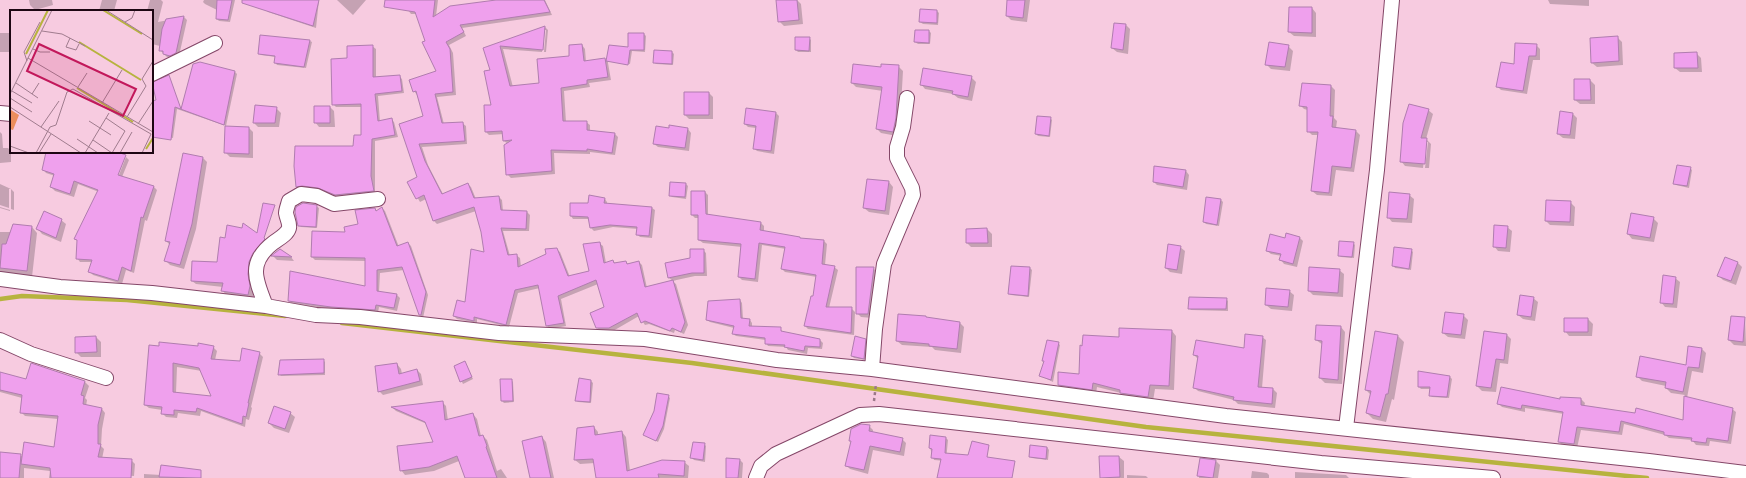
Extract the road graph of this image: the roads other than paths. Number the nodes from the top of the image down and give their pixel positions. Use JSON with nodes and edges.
{"nodes":[{"id":1,"x":1392,"y":0,"type":"edge"},
{"id":2,"x":215,"y":43,"type":"dead end"},
{"id":3,"x":153,"y":74,"type":"edge"},
{"id":4,"x":907,"y":98,"type":"dead end"},
{"id":5,"x":0,"y":113,"type":"edge"},
{"id":6,"x":10,"y":114,"type":"edge"},
{"id":7,"x":378,"y":200,"type":"dead end"},
{"id":8,"x":0,"y":280,"type":"edge"},
{"id":9,"x":266,"y":306,"type":"junction"},
{"id":10,"x":0,"y":340,"type":"edge"},
{"id":11,"x":874,"y":374,"type":"junction"},
{"id":12,"x":106,"y":378,"type":"dead end"},
{"id":13,"x":1346,"y":428,"type":"junction"},
{"id":14,"x":1746,"y":473,"type":"edge"},
{"id":15,"x":756,"y":478,"type":"edge"},
{"id":16,"x":1493,"y":478,"type":"edge"}],
"edges":[{"from":1,"to":13,"type":"street"},
{"from":2,"to":3,"type":"street"},
{"from":4,"to":11,"type":"street"},
{"from":5,"to":6,"type":"street"},
{"from":7,"to":9,"type":"street"},
{"from":8,"to":9,"type":"street"},
{"from":9,"to":11,"type":"street"},
{"from":10,"to":12,"type":"street"},
{"from":11,"to":13,"type":"street"},
{"from":13,"to":14,"type":"street"},
{"from":15,"to":16,"type":"street"}]}
